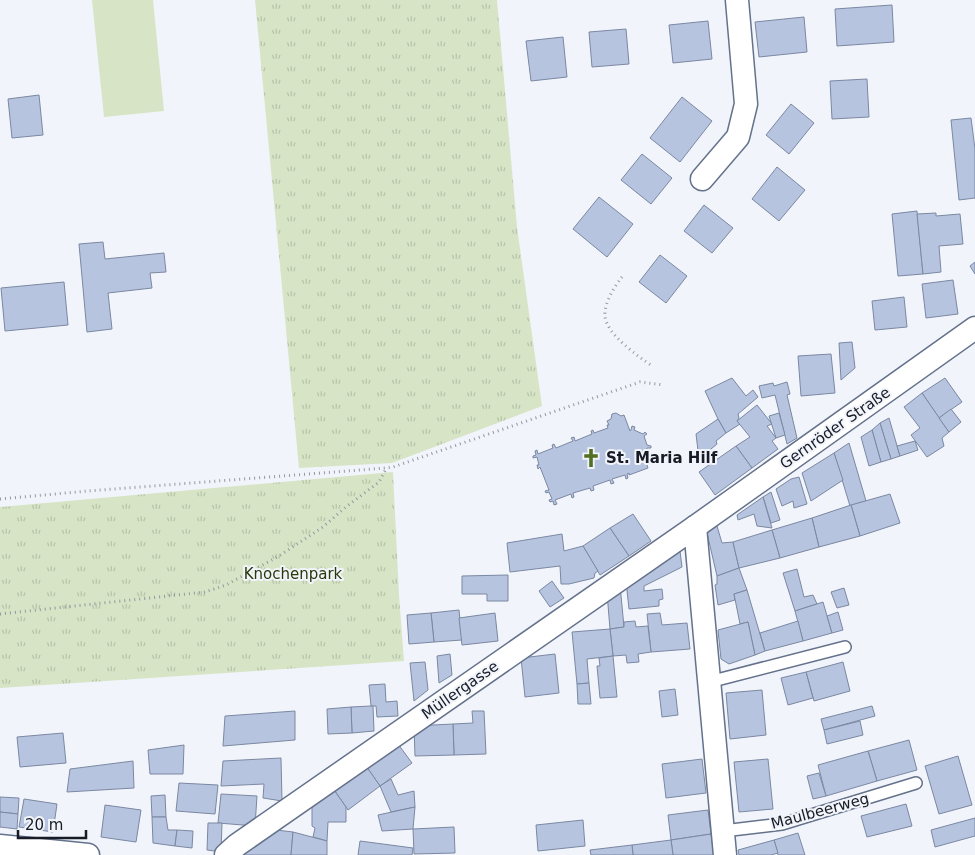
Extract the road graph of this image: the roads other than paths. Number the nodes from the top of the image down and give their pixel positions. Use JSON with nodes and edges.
{"nodes":[{"id":1,"x":737,"y":0,"type":"edge"},
{"id":2,"x":702,"y":179,"type":"dead end"},
{"id":3,"x":975,"y":328,"type":"edge"},
{"id":4,"x":695,"y":527,"type":"junction"},
{"id":5,"x":845,"y":647,"type":"dead end"},
{"id":6,"x":709,"y":682,"type":"junction"},
{"id":7,"x":916,"y":783,"type":"dead end"},
{"id":8,"x":723,"y":831,"type":"junction"},
{"id":9,"x":0,"y":846,"type":"edge"},
{"id":10,"x":88,"y":855,"type":"edge"},
{"id":11,"x":226,"y":855,"type":"edge"},
{"id":12,"x":725,"y":855,"type":"edge"}],
"edges":[{"from":1,"to":2,"type":"street"},
{"from":3,"to":4,"type":"street","name":"Gernröder Straße"},
{"from":4,"to":6,"type":"street"},
{"from":4,"to":11,"type":"street","name":"Müllergasse"},
{"from":5,"to":6,"type":"lane"},
{"from":6,"to":8,"type":"street"},
{"from":7,"to":8,"type":"lane","name":"Maulbeerweg"},
{"from":8,"to":12,"type":"street"},
{"from":9,"to":10,"type":"street"}]}
